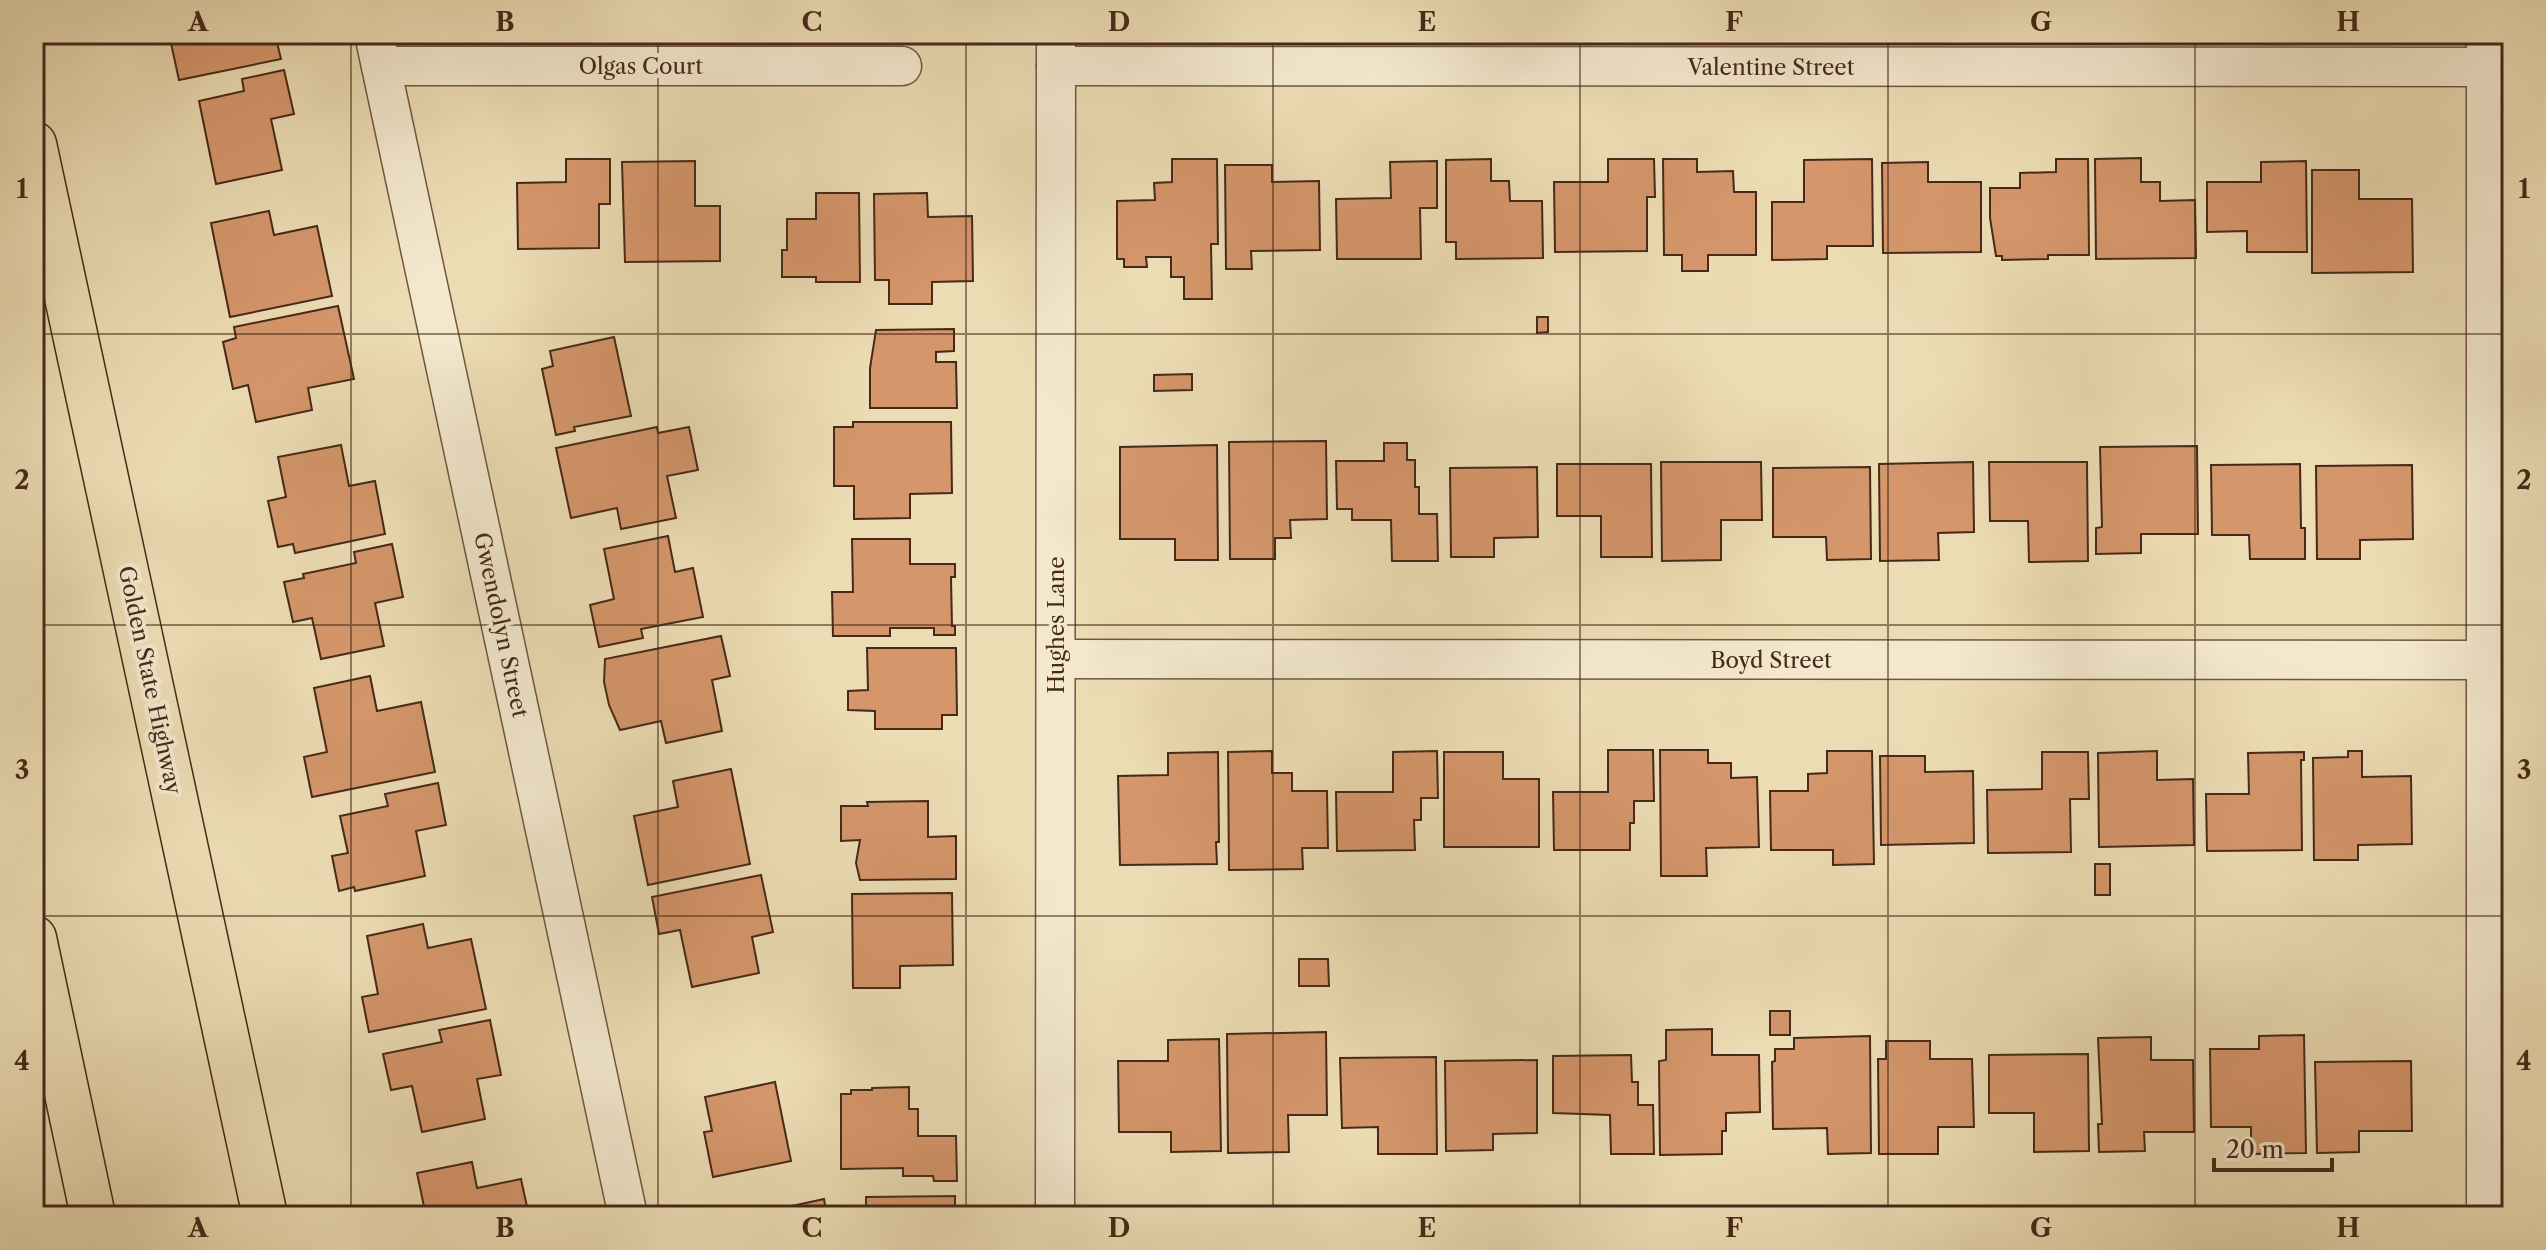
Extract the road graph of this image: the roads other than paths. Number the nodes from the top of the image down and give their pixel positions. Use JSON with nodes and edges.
{"nodes":[{"id":1,"x":378,"y":50,"type":"edge"},
{"id":2,"x":1056,"y":50,"type":"edge"},
{"id":3,"x":2486,"y":50,"type":"edge"},
{"id":4,"x":902,"y":66,"type":"dead end"},
{"id":5,"x":34,"y":144,"type":"edge"},
{"id":6,"x":1056,"y":659,"type":"junction"},
{"id":7,"x":2486,"y":660,"type":"junction"},
{"id":8,"x":34,"y":938,"type":"edge"},
{"id":9,"x":93,"y":1216,"type":"edge"},
{"id":10,"x":265,"y":1216,"type":"edge"},
{"id":11,"x":628,"y":1216,"type":"edge"},
{"id":12,"x":1055,"y":1216,"type":"edge"},
{"id":13,"x":2486,"y":1216,"type":"edge"}],
"edges":[{"from":1,"to":4,"type":"street","name":"Olgas Court"},
{"from":1,"to":11,"type":"street","name":"Gwendolyn Street"},
{"from":2,"to":3,"type":"street","name":"Valentine Street"},
{"from":2,"to":6,"type":"street","name":"Hughes Lane"},
{"from":3,"to":7,"type":"street"},
{"from":5,"to":10,"type":"highway","name":"Golden State Highway"},
{"from":6,"to":7,"type":"street","name":"Boyd Street"},
{"from":6,"to":12,"type":"street","name":"Hughes Lane"},
{"from":7,"to":13,"type":"street"},
{"from":8,"to":9,"type":"highway"}]}
